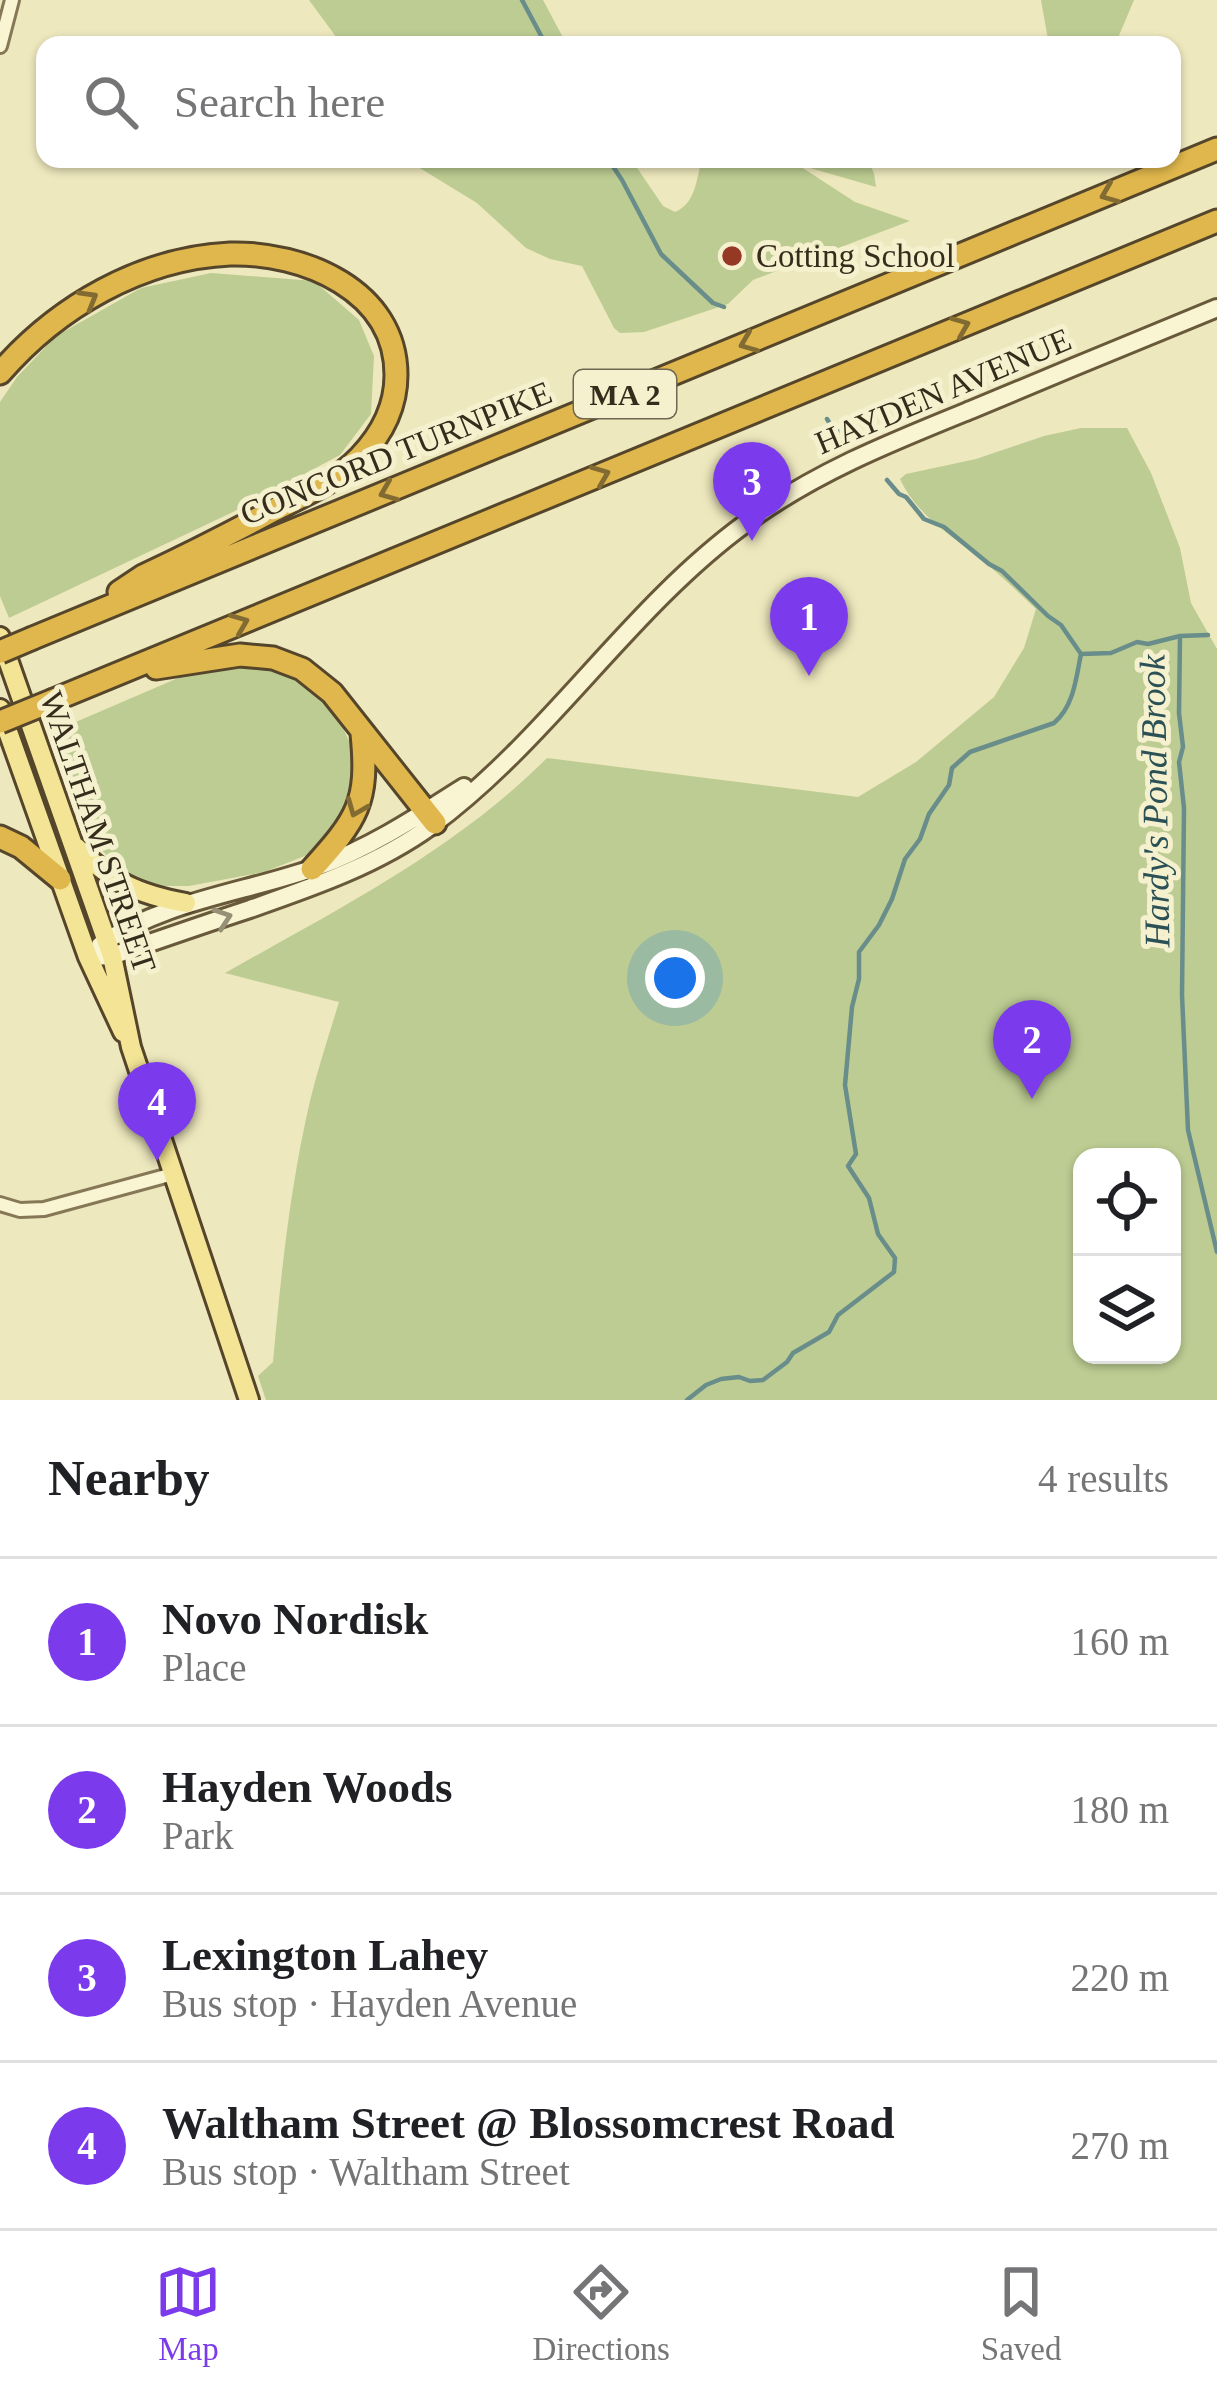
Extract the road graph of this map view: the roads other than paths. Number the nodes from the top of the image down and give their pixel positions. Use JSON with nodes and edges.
{"nodes":[{"id":1,"x":12,"y":0,"type":"edge"},
{"id":2,"x":0,"y":46,"type":"edge"},
{"id":3,"x":1217,"y":149,"type":"edge"},
{"id":4,"x":1181,"y":164,"type":"edge"},
{"id":5,"x":1171,"y":168,"type":"edge"},
{"id":6,"x":1217,"y":220,"type":"edge"},
{"id":7,"x":1217,"y":308,"type":"edge"},
{"id":8,"x":0,"y":373,"type":"edge"},
{"id":9,"x":73,"y":622,"type":"junction"},
{"id":10,"x":0,"y":638,"type":"edge"},
{"id":11,"x":0,"y":652,"type":"edge"},
{"id":12,"x":114,"y":675,"type":"junction"},
{"id":13,"x":0,"y":710,"type":"edge"},
{"id":14,"x":0,"y":722,"type":"edge"},
{"id":15,"x":362,"y":734,"type":"junction"},
{"id":16,"x":430,"y":817,"type":"junction"},
{"id":17,"x":0,"y":837,"type":"edge"},
{"id":18,"x":73,"y":844,"type":"junction"},
{"id":19,"x":312,"y":869,"type":"junction"},
{"id":20,"x":59,"y":879,"type":"junction"},
{"id":21,"x":186,"y":903,"type":"junction"},
{"id":22,"x":109,"y":948,"type":"junction"},
{"id":23,"x":88,"y":957,"type":"junction"},
{"id":24,"x":131,"y":1047,"type":"junction"},
{"id":25,"x":173,"y":1174,"type":"junction"},
{"id":26,"x":0,"y":1204,"type":"edge"},
{"id":27,"x":248,"y":1400,"type":"edge"}],
"edges":[{"from":1,"to":2,"type":"street"},
{"from":3,"to":4,"type":"highway","name":"CONCORD TURNPIKE","number":"MA 2","one_way":true},
{"from":5,"to":9,"type":"highway","name":"CONCORD TURNPIKE","number":"MA 2","one_way":true},
{"from":12,"to":6,"type":"highway","number":"MA 2","one_way":true},
{"from":7,"to":16,"type":"street","name":"HAYDEN AVENUE"},
{"from":8,"to":9,"type":"highway","one_way":true},
{"from":9,"to":11,"type":"highway","name":"CONCORD TURNPIKE","number":"MA 2","bridge":true},
{"from":10,"to":18,"type":"main road","name":"WALTHAM STREET"},
{"from":12,"to":14,"type":"highway","number":"MA 2","bridge":true},
{"from":12,"to":15,"type":"highway"},
{"from":13,"to":20,"type":"main road","name":"WALTHAM STREET"},
{"from":15,"to":16,"type":"highway"},
{"from":15,"to":19,"type":"highway","one_way":true},
{"from":16,"to":19,"type":"street","name":"HAYDEN AVENUE"},
{"from":22,"to":16,"type":"street","name":"HAYDEN AVENUE","one_way":true},
{"from":17,"to":20,"type":"highway"},
{"from":18,"to":21,"type":"main road"},
{"from":18,"to":22,"type":"main road","name":"WALTHAM STREET"},
{"from":19,"to":21,"type":"street","name":"HAYDEN AVENUE"},
{"from":20,"to":23,"type":"main road","name":"WALTHAM STREET"},
{"from":21,"to":22,"type":"street","name":"HAYDEN AVENUE"},
{"from":22,"to":23,"type":"street"},
{"from":22,"to":24,"type":"main road","name":"WALTHAM STREET"},
{"from":23,"to":24,"type":"main road","name":"WALTHAM STREET"},
{"from":24,"to":25,"type":"main road","name":"WALTHAM STREET"},
{"from":25,"to":26,"type":"street"},
{"from":25,"to":27,"type":"main road","name":"WALTHAM STREET"}]}
